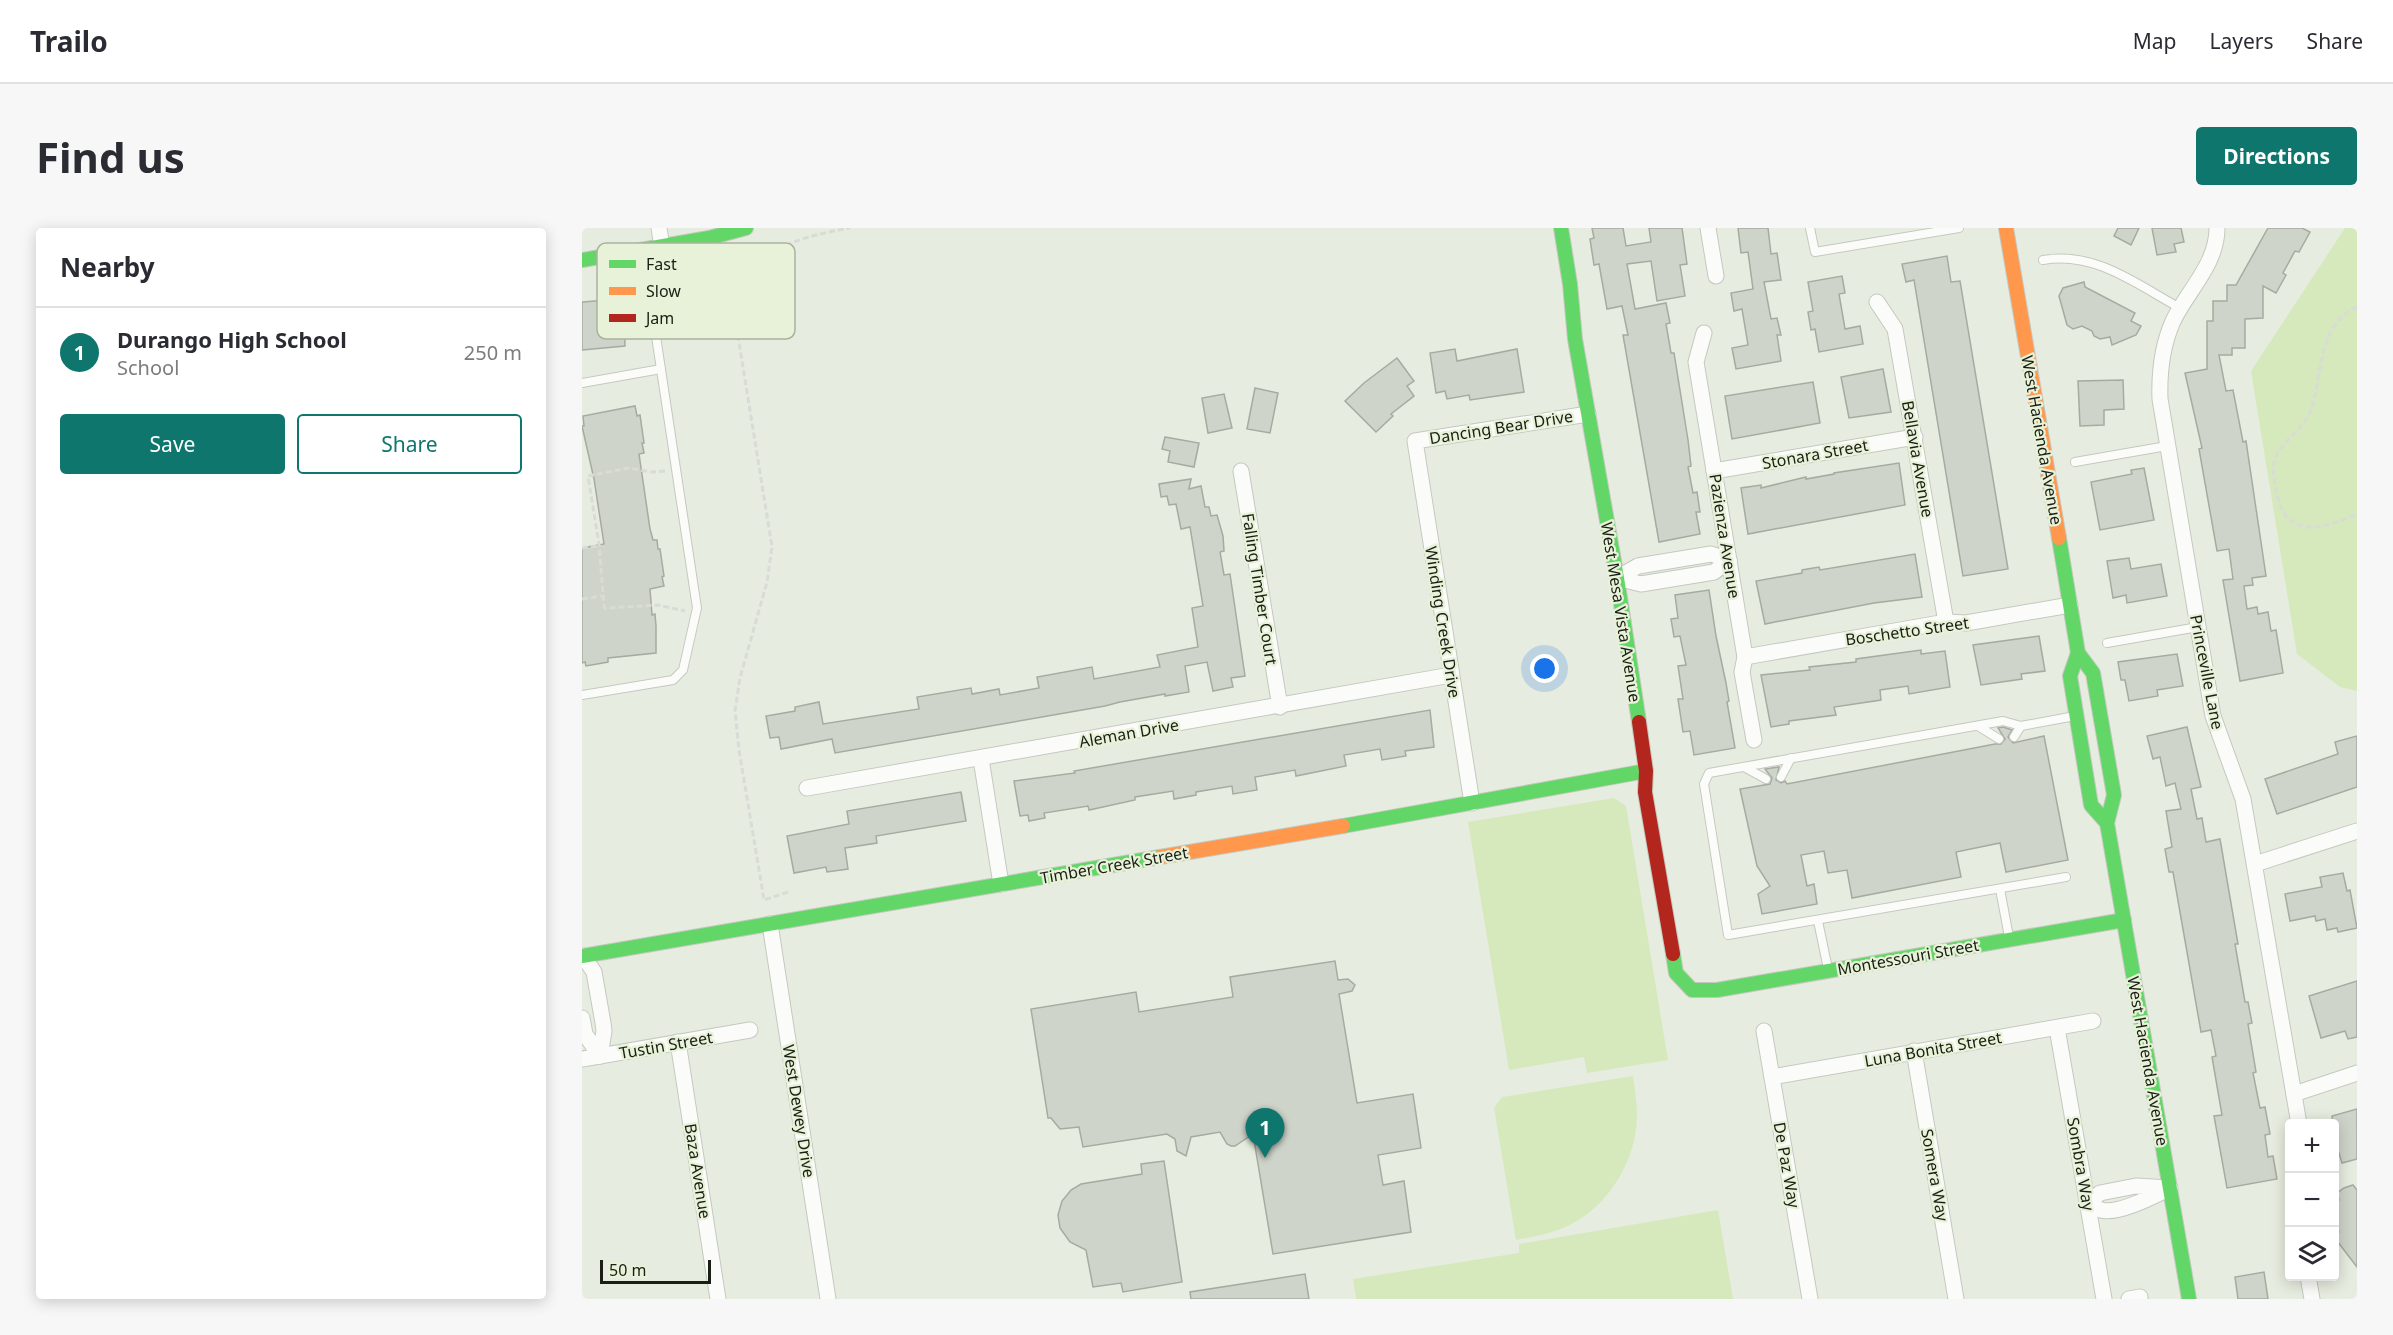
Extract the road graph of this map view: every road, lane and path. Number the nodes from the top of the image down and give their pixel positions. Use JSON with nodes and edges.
{"nodes":[{"id":1,"x":659,"y":228,"type":"edge"},
{"id":2,"x":746,"y":228,"type":"edge"},
{"id":3,"x":850,"y":228,"type":"edge"},
{"id":4,"x":1561,"y":228,"type":"edge"},
{"id":5,"x":1708,"y":228,"type":"edge"},
{"id":6,"x":1810,"y":228,"type":"edge"},
{"id":7,"x":1959,"y":228,"type":"edge"},
{"id":8,"x":2006,"y":228,"type":"edge"},
{"id":9,"x":2217,"y":228,"type":"edge"},
{"id":10,"x":662,"y":243,"type":"edge"},
{"id":11,"x":680,"y":243,"type":"edge"},
{"id":12,"x":795,"y":243,"type":"edge"},
{"id":13,"x":597,"y":257,"type":"edge"},
{"id":14,"x":582,"y":260,"type":"edge"},
{"id":15,"x":2043,"y":260,"type":"dead end"},
{"id":16,"x":1716,"y":276,"type":"dead end"},
{"id":17,"x":1877,"y":302,"type":"dead end"},
{"id":18,"x":2357,"y":307,"type":"edge"},
{"id":19,"x":2180,"y":308,"type":"junction"},
{"id":20,"x":1704,"y":333,"type":"dead end"},
{"id":21,"x":656,"y":339,"type":"edge"},
{"id":22,"x":740,"y":339,"type":"edge"},
{"id":23,"x":661,"y":369,"type":"junction"},
{"id":24,"x":582,"y":382,"type":"edge"},
{"id":25,"x":1588,"y":414,"type":"junction"},
{"id":26,"x":1915,"y":437,"type":"junction"},
{"id":27,"x":1415,"y":441,"type":"joint"},
{"id":28,"x":2167,"y":446,"type":"junction"},
{"id":29,"x":2075,"y":462,"type":"dead end"},
{"id":30,"x":676,"y":469,"type":"junction"},
{"id":31,"x":1241,"y":471,"type":"dead end"},
{"id":32,"x":1714,"y":471,"type":"junction"},
{"id":33,"x":2357,"y":514,"type":"edge"},
{"id":34,"x":599,"y":546,"type":"junction"},
{"id":35,"x":582,"y":548,"type":"edge"},
{"id":36,"x":1729,"y":560,"type":"junction"},
{"id":37,"x":1617,"y":578,"type":"junction"},
{"id":38,"x":602,"y":596,"type":"junction"},
{"id":39,"x":582,"y":599,"type":"edge"},
{"id":40,"x":2070,"y":605,"type":"junction"},
{"id":41,"x":696,"y":613,"type":"junction"},
{"id":42,"x":1946,"y":622,"type":"junction"},
{"id":43,"x":2198,"y":627,"type":"junction"},
{"id":44,"x":2107,"y":643,"type":"dead end"},
{"id":45,"x":2078,"y":653,"type":"junction"},
{"id":46,"x":1744,"y":657,"type":"junction"},
{"id":47,"x":1451,"y":675,"type":"junction"},
{"id":48,"x":582,"y":695,"type":"edge"},
{"id":49,"x":1280,"y":707,"type":"junction"},
{"id":50,"x":2077,"y":719,"type":"junction"},
{"id":51,"x":1978,"y":726,"type":"junction"},
{"id":52,"x":2021,"y":726,"type":"junction"},
{"id":53,"x":2014,"y":737,"type":"dead end"},
{"id":54,"x":1999,"y":739,"type":"dead end"},
{"id":55,"x":1754,"y":740,"type":"dead end"},
{"id":56,"x":1791,"y":758,"type":"junction"},
{"id":57,"x":981,"y":759,"type":"junction"},
{"id":58,"x":1744,"y":766,"type":"junction"},
{"id":59,"x":1646,"y":771,"type":"junction"},
{"id":60,"x":1781,"y":777,"type":"dead end"},
{"id":61,"x":1766,"y":779,"type":"dead end"},
{"id":62,"x":807,"y":788,"type":"dead end"},
{"id":63,"x":2114,"y":795,"type":"junction"},
{"id":64,"x":1472,"y":803,"type":"junction"},
{"id":65,"x":2107,"y":823,"type":"junction"},
{"id":66,"x":2357,"y":831,"type":"edge"},
{"id":67,"x":2255,"y":864,"type":"junction"},
{"id":68,"x":2066,"y":877,"type":"dead end"},
{"id":69,"x":1001,"y":884,"type":"junction"},
{"id":70,"x":2000,"y":889,"type":"junction"},
{"id":71,"x":788,"y":892,"type":"dead end"},
{"id":72,"x":2124,"y":920,"type":"junction"},
{"id":73,"x":1818,"y":921,"type":"junction"},
{"id":74,"x":770,"y":924,"type":"junction"},
{"id":75,"x":2009,"y":939,"type":"junction"},
{"id":76,"x":582,"y":956,"type":"edge"},
{"id":77,"x":1828,"y":970,"type":"junction"},
{"id":78,"x":1692,"y":990,"type":"joint"},
{"id":79,"x":2093,"y":1021,"type":"dead end"},
{"id":80,"x":583,"y":1022,"type":"edge"},
{"id":81,"x":603,"y":1023,"type":"junction"},
{"id":82,"x":2057,"y":1028,"type":"junction"},
{"id":83,"x":750,"y":1030,"type":"dead end"},
{"id":84,"x":1764,"y":1031,"type":"dead end"},
{"id":85,"x":678,"y":1042,"type":"junction"},
{"id":86,"x":1914,"y":1051,"type":"junction"},
{"id":87,"x":600,"y":1056,"type":"junction"},
{"id":88,"x":582,"y":1059,"type":"edge"},
{"id":89,"x":2357,"y":1073,"type":"edge"},
{"id":90,"x":1772,"y":1077,"type":"junction"},
{"id":91,"x":2294,"y":1094,"type":"junction"},
{"id":92,"x":2298,"y":1119,"type":"edge"},
{"id":93,"x":2170,"y":1188,"type":"junction"},
{"id":94,"x":2120,"y":1189,"type":"junction"},
{"id":95,"x":2088,"y":1203,"type":"junction"},
{"id":96,"x":2123,"y":1207,"type":"junction"},
{"id":97,"x":2309,"y":1281,"type":"edge"},
{"id":98,"x":718,"y":1299,"type":"edge"},
{"id":99,"x":828,"y":1299,"type":"edge"},
{"id":100,"x":1810,"y":1299,"type":"edge"},
{"id":101,"x":1956,"y":1299,"type":"edge"},
{"id":102,"x":2104,"y":1299,"type":"edge"},
{"id":103,"x":2189,"y":1299,"type":"edge"},
{"id":104,"x":2312,"y":1299,"type":"edge"}],
"edges":[{"from":1,"to":10,"type":"street"},
{"from":2,"to":11,"type":"street"},
{"from":3,"to":12,"type":"path"},
{"from":4,"to":25,"type":"street","name":"West Mesa Vista Avenue"},
{"from":5,"to":16,"type":"street"},
{"from":6,"to":7,"type":"lane"},
{"from":8,"to":40,"type":"street","name":"West Hacienda Avenue"},
{"from":9,"to":19,"type":"street","name":"Princeville Lane"},
{"from":13,"to":14,"type":"street"},
{"from":15,"to":19,"type":"lane"},
{"from":17,"to":26,"type":"street","name":"Bellavia Avenue"},
{"from":18,"to":33,"type":"path"},
{"from":19,"to":28,"type":"street","name":"Princeville Lane"},
{"from":20,"to":32,"type":"street","name":"Pazienza Avenue"},
{"from":21,"to":23,"type":"lane"},
{"from":22,"to":71,"type":"path"},
{"from":23,"to":24,"type":"lane"},
{"from":23,"to":30,"type":"lane"},
{"from":25,"to":27,"type":"street","name":"Dancing Bear Drive"},
{"from":25,"to":37,"type":"street","name":"West Mesa Vista Avenue"},
{"from":26,"to":32,"type":"street","name":"Stonara Street"},
{"from":26,"to":42,"type":"street","name":"Bellavia Avenue"},
{"from":27,"to":47,"type":"street","name":"Winding Creek Drive"},
{"from":28,"to":29,"type":"lane"},
{"from":28,"to":43,"type":"street","name":"Princeville Lane"},
{"from":30,"to":34,"type":"path"},
{"from":30,"to":41,"type":"lane"},
{"from":31,"to":49,"type":"street","name":"Falling Timber Court"},
{"from":32,"to":36,"type":"street","name":"Pazienza Avenue"},
{"from":34,"to":35,"type":"path"},
{"from":34,"to":38,"type":"path"},
{"from":36,"to":37,"type":"street"},
{"from":36,"to":46,"type":"street","name":"Pazienza Avenue"},
{"from":37,"to":59,"type":"street","name":"West Mesa Vista Avenue"},
{"from":38,"to":39,"type":"path"},
{"from":38,"to":41,"type":"path"},
{"from":40,"to":42,"type":"street","name":"Boschetto Street"},
{"from":40,"to":45,"type":"street","name":"West Hacienda Avenue"},
{"from":41,"to":48,"type":"lane"},
{"from":42,"to":46,"type":"street","name":"Boschetto Street"},
{"from":43,"to":44,"type":"lane"},
{"from":43,"to":67,"type":"street","name":"Princeville Lane"},
{"from":45,"to":50,"type":"street","name":"West Hacienda Avenue"},
{"from":45,"to":63,"type":"street","name":"West Hacienda Avenue"},
{"from":46,"to":55,"type":"street","name":"Pazienza Avenue"},
{"from":47,"to":49,"type":"street","name":"Aleman Drive"},
{"from":47,"to":64,"type":"street","name":"Winding Creek Drive"},
{"from":49,"to":57,"type":"street","name":"Aleman Drive"},
{"from":50,"to":52,"type":"lane"},
{"from":50,"to":63,"type":"street"},
{"from":50,"to":65,"type":"street","name":"West Hacienda Avenue"},
{"from":51,"to":52,"type":"lane"},
{"from":51,"to":54,"type":"lane"},
{"from":51,"to":56,"type":"lane"},
{"from":52,"to":53,"type":"lane"},
{"from":56,"to":58,"type":"lane"},
{"from":56,"to":60,"type":"lane"},
{"from":57,"to":62,"type":"street","name":"Aleman Drive"},
{"from":57,"to":69,"type":"street"},
{"from":58,"to":61,"type":"lane"},
{"from":58,"to":73,"type":"lane"},
{"from":59,"to":64,"type":"street","name":"Timber Creek Street"},
{"from":59,"to":78,"type":"street","name":"West Mesa Vista Avenue"},
{"from":63,"to":65,"type":"street","name":"West Hacienda Avenue"},
{"from":64,"to":69,"type":"street","name":"Timber Creek Street"},
{"from":65,"to":72,"type":"street","name":"West Hacienda Avenue"},
{"from":66,"to":67,"type":"street"},
{"from":67,"to":91,"type":"street","name":"Princeville Lane"},
{"from":68,"to":70,"type":"lane"},
{"from":69,"to":74,"type":"street","name":"Timber Creek Street"},
{"from":70,"to":73,"type":"lane"},
{"from":70,"to":75,"type":"lane"},
{"from":72,"to":75,"type":"street","name":"Montessouri Street"},
{"from":72,"to":93,"type":"street","name":"West Hacienda Avenue"},
{"from":73,"to":77,"type":"lane"},
{"from":74,"to":76,"type":"street","name":"Timber Creek Street"},
{"from":74,"to":99,"type":"street","name":"West Dewey Drive"},
{"from":75,"to":77,"type":"street","name":"Montessouri Street"},
{"from":76,"to":81,"type":"street"},
{"from":77,"to":78,"type":"street","name":"Montessouri Street"},
{"from":79,"to":82,"type":"street","name":"Luna Bonita Street"},
{"from":80,"to":81,"type":"lane"},
{"from":80,"to":87,"type":"street"},
{"from":81,"to":87,"type":"street"},
{"from":82,"to":86,"type":"street","name":"Luna Bonita Street"},
{"from":82,"to":95,"type":"street","name":"Sombra Way"},
{"from":83,"to":85,"type":"street","name":"Tustin Street"},
{"from":84,"to":90,"type":"street","name":"De Paz Way"},
{"from":85,"to":87,"type":"street","name":"Tustin Street"},
{"from":85,"to":98,"type":"street","name":"Baza Avenue"},
{"from":86,"to":90,"type":"street","name":"Luna Bonita Street"},
{"from":86,"to":101,"type":"street","name":"Somera Way"},
{"from":87,"to":88,"type":"street","name":"Tustin Street"},
{"from":89,"to":91,"type":"street"},
{"from":90,"to":100,"type":"street","name":"De Paz Way"},
{"from":91,"to":92,"type":"street","name":"Princeville Lane"},
{"from":93,"to":94,"type":"street"},
{"from":93,"to":96,"type":"street"},
{"from":93,"to":103,"type":"street","name":"West Hacienda Avenue"},
{"from":94,"to":95,"type":"street"},
{"from":94,"to":96,"type":"lane"},
{"from":95,"to":96,"type":"street"},
{"from":95,"to":102,"type":"street","name":"Sombra Way"},
{"from":97,"to":104,"type":"street"}]}
